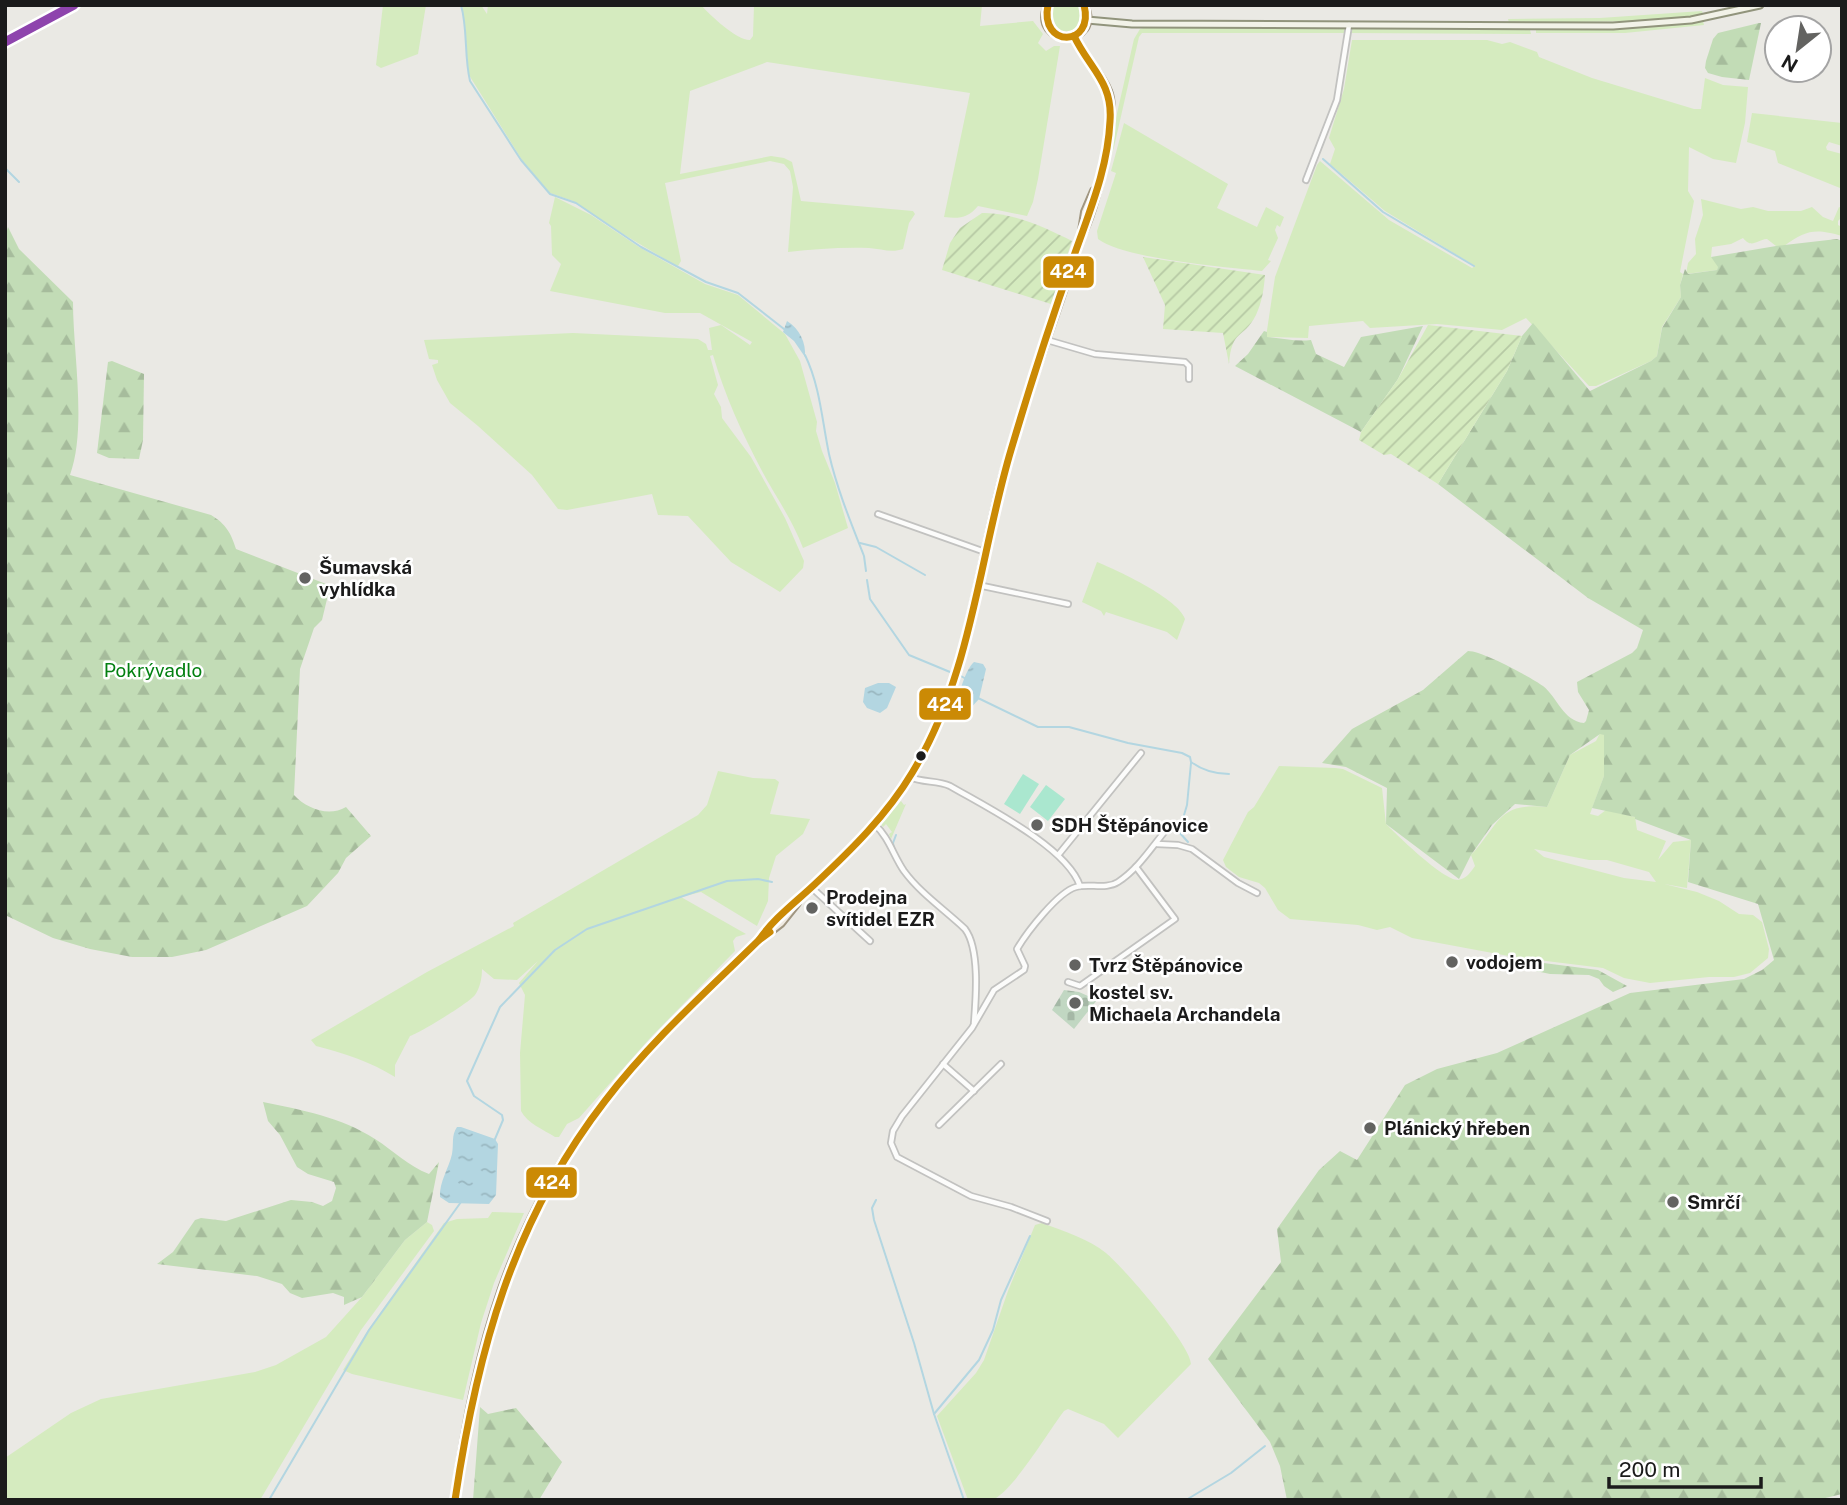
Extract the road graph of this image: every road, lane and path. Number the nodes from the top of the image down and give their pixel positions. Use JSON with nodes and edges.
{"nodes":[{"id":1,"x":1048,"y":5,"type":"edge"},
{"id":2,"x":1084,"y":5,"type":"edge"},
{"id":3,"x":1760,"y":5,"type":"edge"},
{"id":4,"x":1087,"y":20,"type":"junction"},
{"id":5,"x":1349,"y":25,"type":"junction"},
{"id":6,"x":1074,"y":36,"type":"junction"},
{"id":7,"x":1307,"y":180,"type":"dead end"},
{"id":8,"x":1047,"y":340,"type":"junction"},
{"id":9,"x":1189,"y":379,"type":"dead end"},
{"id":10,"x":878,"y":514,"type":"dead end"},
{"id":11,"x":985,"y":552,"type":"junction"},
{"id":12,"x":978,"y":585,"type":"junction"},
{"id":13,"x":1068,"y":604,"type":"dead end"},
{"id":14,"x":1141,"y":753,"type":"dead end"},
{"id":15,"x":910,"y":776,"type":"junction"},
{"id":16,"x":874,"y":824,"type":"junction"},
{"id":17,"x":1166,"y":830,"type":"dead end"},
{"id":18,"x":1157,"y":844,"type":"junction"},
{"id":19,"x":1059,"y":854,"type":"junction"},
{"id":20,"x":1136,"y":867,"type":"junction"},
{"id":21,"x":1080,"y":886,"type":"junction"},
{"id":22,"x":811,"y":887,"type":"junction"},
{"id":23,"x":1257,"y":893,"type":"dead end"},
{"id":24,"x":870,"y":941,"type":"dead end"},
{"id":25,"x":1068,"y":982,"type":"dead end"},
{"id":26,"x":974,"y":1025,"type":"junction"},
{"id":27,"x":943,"y":1064,"type":"junction"},
{"id":28,"x":1001,"y":1064,"type":"dead end"},
{"id":29,"x":974,"y":1091,"type":"junction"},
{"id":30,"x":939,"y":1125,"type":"dead end"},
{"id":31,"x":1047,"y":1221,"type":"dead end"},
{"id":32,"x":455,"y":1500,"type":"edge"}],
"edges":[{"from":1,"to":6,"type":"main road"},
{"from":2,"to":4,"type":"main road"},
{"from":3,"to":5,"type":"main road"},
{"from":4,"to":5,"type":"main road"},
{"from":4,"to":6,"type":"main road"},
{"from":5,"to":7,"type":"street"},
{"from":6,"to":8,"type":"main road"},
{"from":8,"to":9,"type":"street"},
{"from":8,"to":11,"type":"main road"},
{"from":10,"to":11,"type":"street"},
{"from":11,"to":12,"type":"main road"},
{"from":12,"to":13,"type":"street"},
{"from":12,"to":15,"type":"main road"},
{"from":14,"to":19,"type":"street"},
{"from":15,"to":16,"type":"main road"},
{"from":15,"to":19,"type":"street"},
{"from":16,"to":22,"type":"main road"},
{"from":16,"to":26,"type":"street"},
{"from":17,"to":18,"type":"street"},
{"from":18,"to":20,"type":"street"},
{"from":18,"to":23,"type":"street"},
{"from":19,"to":21,"type":"street"},
{"from":20,"to":21,"type":"street"},
{"from":20,"to":25,"type":"street"},
{"from":21,"to":26,"type":"street"},
{"from":22,"to":24,"type":"street"},
{"from":22,"to":32,"type":"main road"},
{"from":26,"to":27,"type":"street"},
{"from":27,"to":29,"type":"street"},
{"from":27,"to":31,"type":"street"},
{"from":28,"to":29,"type":"street"},
{"from":29,"to":30,"type":"street"}]}
